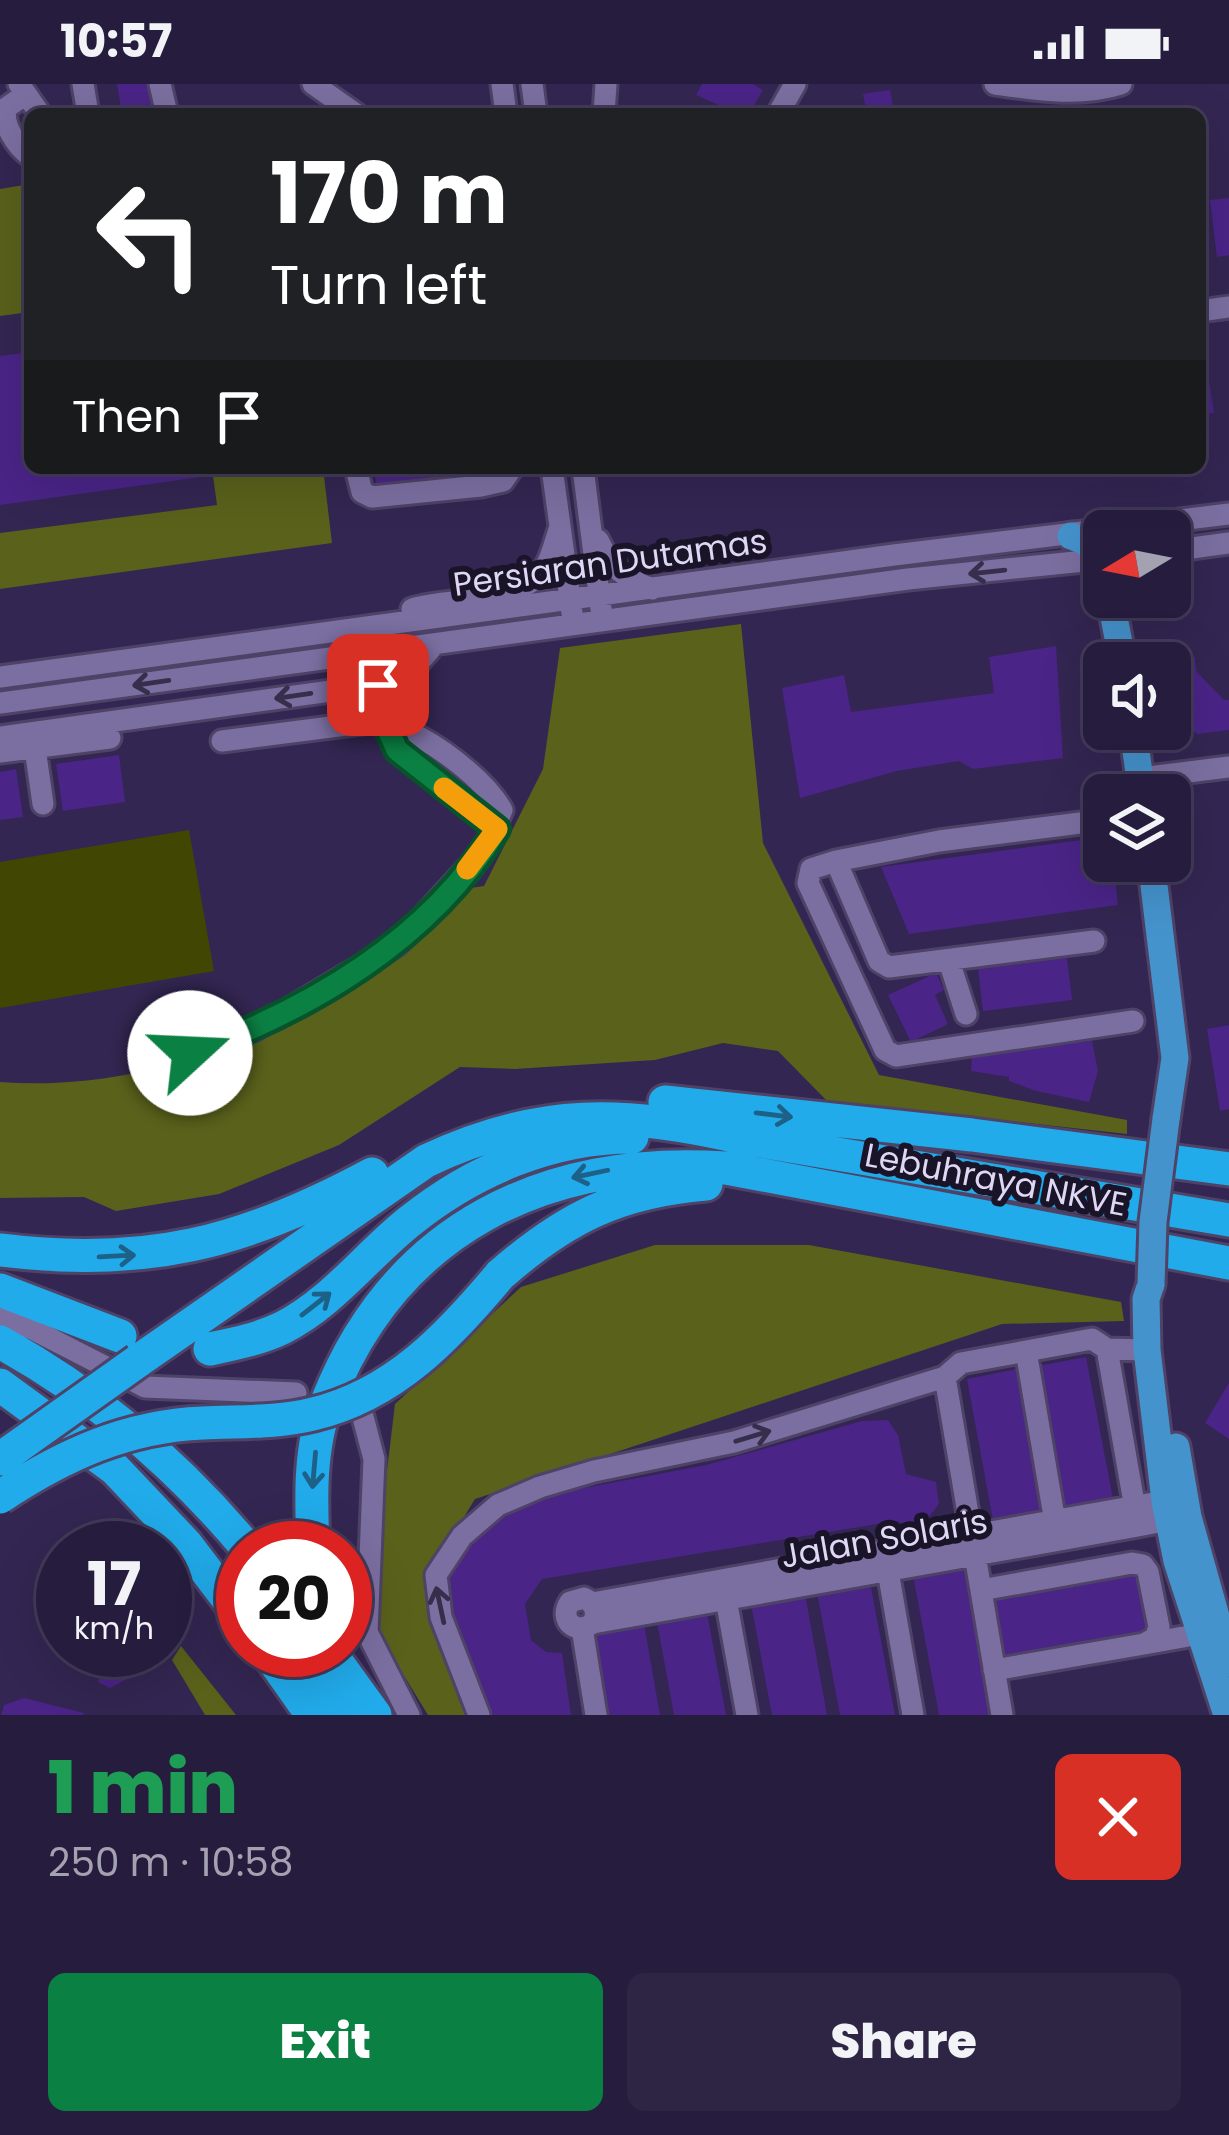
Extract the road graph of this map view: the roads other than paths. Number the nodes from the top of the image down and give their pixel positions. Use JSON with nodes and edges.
{"nodes":[{"id":1,"x":313,"y":84,"type":"edge"},
{"id":2,"x":995,"y":84,"type":"edge"},
{"id":3,"x":1121,"y":84,"type":"edge"},
{"id":4,"x":22,"y":89,"type":"edge"},
{"id":5,"x":347,"y":108,"type":"edge"},
{"id":6,"x":24,"y":148,"type":"edge"},
{"id":7,"x":358,"y":474,"type":"edge"},
{"id":8,"x":507,"y":474,"type":"edge"},
{"id":9,"x":553,"y":474,"type":"edge"},
{"id":10,"x":584,"y":474,"type":"edge"},
{"id":11,"x":1229,"y":514,"type":"edge"},
{"id":12,"x":1191,"y":519,"type":"edge"},
{"id":13,"x":590,"y":523,"type":"junction"},
{"id":14,"x":560,"y":526,"type":"junction"},
{"id":15,"x":1083,"y":534,"type":"edge"},
{"id":16,"x":1070,"y":536,"type":"junction"},
{"id":17,"x":1083,"y":541,"type":"edge"},
{"id":18,"x":1229,"y":543,"type":"edge"},
{"id":19,"x":1191,"y":548,"type":"edge"},
{"id":20,"x":1083,"y":562,"type":"edge"},
{"id":21,"x":654,"y":590,"type":"junction"},
{"id":22,"x":600,"y":597,"type":"junction"},
{"id":23,"x":570,"y":601,"type":"junction"},
{"id":24,"x":602,"y":621,"type":"junction"},
{"id":25,"x":574,"y":625,"type":"junction"},
{"id":26,"x":349,"y":631,"type":"junction"},
{"id":27,"x":434,"y":645,"type":"junction"},
{"id":28,"x":0,"y":677,"type":"edge"},
{"id":29,"x":378,"y":685,"type":"junction"},
{"id":30,"x":0,"y":703,"type":"edge"},
{"id":31,"x":388,"y":725,"type":"junction"},
{"id":32,"x":0,"y":737,"type":"edge"},
{"id":33,"x":110,"y":738,"type":"dead end"},
{"id":34,"x":34,"y":740,"type":"junction"},
{"id":35,"x":222,"y":741,"type":"dead end"},
{"id":36,"x":0,"y":752,"type":"edge"},
{"id":37,"x":1229,"y":767,"type":"edge"},
{"id":38,"x":1191,"y":776,"type":"edge"},
{"id":39,"x":43,"y":804,"type":"dead end"},
{"id":40,"x":1083,"y":823,"type":"edge"},
{"id":41,"x":836,"y":861,"type":"junction"},
{"id":42,"x":1154,"y":882,"type":"edge"},
{"id":43,"x":1094,"y":941,"type":"dead end"},
{"id":44,"x":949,"y":961,"type":"junction"},
{"id":45,"x":965,"y":1014,"type":"dead end"},
{"id":46,"x":1133,"y":1021,"type":"dead end"},
{"id":47,"x":190,"y":1053,"type":"dead end"},
{"id":48,"x":578,"y":1119,"type":"junction"},
{"id":49,"x":746,"y":1155,"type":"junction"},
{"id":50,"x":426,"y":1161,"type":"junction"},
{"id":51,"x":1229,"y":1169,"type":"edge"},
{"id":52,"x":1229,"y":1220,"type":"edge"},
{"id":53,"x":0,"y":1250,"type":"edge"},
{"id":54,"x":1229,"y":1263,"type":"edge"},
{"id":55,"x":1151,"y":1284,"type":"junction"},
{"id":56,"x":0,"y":1290,"type":"edge"},
{"id":57,"x":0,"y":1318,"type":"edge"},
{"id":58,"x":0,"y":1342,"type":"edge"},
{"id":59,"x":129,"y":1348,"type":"junction"},
{"id":60,"x":210,"y":1349,"type":"dead end"},
{"id":61,"x":1107,"y":1349,"type":"junction"},
{"id":62,"x":1147,"y":1350,"type":"junction"},
{"id":63,"x":1026,"y":1351,"type":"junction"},
{"id":64,"x":0,"y":1360,"type":"edge"},
{"id":65,"x":946,"y":1377,"type":"junction"},
{"id":66,"x":0,"y":1385,"type":"edge"},
{"id":67,"x":296,"y":1393,"type":"dead end"},
{"id":68,"x":363,"y":1417,"type":"dead end"},
{"id":69,"x":0,"y":1459,"type":"edge"},
{"id":70,"x":0,"y":1497,"type":"edge"},
{"id":71,"x":1177,"y":1508,"type":"junction"},
{"id":72,"x":1136,"y":1517,"type":"junction"},
{"id":73,"x":223,"y":1521,"type":"edge"},
{"id":74,"x":313,"y":1521,"type":"edge"},
{"id":75,"x":1055,"y":1522,"type":"junction"},
{"id":76,"x":974,"y":1546,"type":"junction"},
{"id":77,"x":216,"y":1555,"type":"edge"},
{"id":78,"x":888,"y":1570,"type":"junction"},
{"id":79,"x":216,"y":1583,"type":"edge"},
{"id":80,"x":981,"y":1589,"type":"junction"},
{"id":81,"x":726,"y":1599,"type":"junction"},
{"id":82,"x":589,"y":1618,"type":"junction"},
{"id":83,"x":1200,"y":1634,"type":"junction"},
{"id":84,"x":1144,"y":1644,"type":"junction"},
{"id":85,"x":1229,"y":1663,"type":"edge"},
{"id":86,"x":994,"y":1670,"type":"junction"},
{"id":87,"x":285,"y":1677,"type":"edge"},
{"id":88,"x":313,"y":1677,"type":"edge"},
{"id":89,"x":349,"y":1677,"type":"edge"},
{"id":90,"x":360,"y":1677,"type":"edge"},
{"id":91,"x":312,"y":1715,"type":"edge"},
{"id":92,"x":340,"y":1715,"type":"edge"},
{"id":93,"x":378,"y":1715,"type":"edge"},
{"id":94,"x":409,"y":1715,"type":"edge"},
{"id":95,"x":479,"y":1715,"type":"edge"},
{"id":96,"x":596,"y":1715,"type":"edge"},
{"id":97,"x":747,"y":1715,"type":"edge"},
{"id":98,"x":914,"y":1715,"type":"edge"},
{"id":99,"x":1002,"y":1715,"type":"edge"},
{"id":100,"x":1227,"y":1715,"type":"edge"}],
"edges":[{"from":1,"to":5,"type":"street"},
{"from":2,"to":3,"type":"street"},
{"from":4,"to":6,"type":"street"},
{"from":7,"to":8,"type":"street"},
{"from":9,"to":14,"type":"street"},
{"from":10,"to":13,"type":"street"},
{"from":11,"to":12,"type":"street","name":"Persiaran Dutamas"},
{"from":13,"to":21,"type":"street"},
{"from":13,"to":22,"type":"street"},
{"from":14,"to":23,"type":"street"},
{"from":14,"to":26,"type":"street"},
{"from":15,"to":16,"type":"street","name":"Persiaran Dutamas"},
{"from":16,"to":17,"type":"main road"},
{"from":16,"to":21,"type":"street","name":"Persiaran Dutamas"},
{"from":18,"to":19,"type":"street"},
{"from":20,"to":24,"type":"street","name":"Persiaran Dutamas","one_way":true},
{"from":21,"to":22,"type":"street","name":"Persiaran Dutamas"},
{"from":22,"to":23,"type":"street","name":"Persiaran Dutamas"},
{"from":22,"to":24,"type":"street"},
{"from":23,"to":25,"type":"street"},
{"from":23,"to":26,"type":"street","name":"Persiaran Dutamas"},
{"from":24,"to":25,"type":"street","name":"Persiaran Dutamas"},
{"from":25,"to":27,"type":"street","name":"Persiaran Dutamas"},
{"from":26,"to":28,"type":"street","name":"Persiaran Dutamas"},
{"from":27,"to":29,"type":"street"},
{"from":27,"to":30,"type":"street","name":"Persiaran Dutamas","one_way":true},
{"from":29,"to":31,"type":"street"},
{"from":29,"to":34,"type":"street","one_way":true},
{"from":31,"to":35,"type":"street"},
{"from":31,"to":47,"type":"street"},
{"from":32,"to":34,"type":"street"},
{"from":33,"to":34,"type":"street"},
{"from":34,"to":36,"type":"street"},
{"from":34,"to":39,"type":"street"},
{"from":37,"to":38,"type":"street"},
{"from":40,"to":41,"type":"street"},
{"from":41,"to":44,"type":"street"},
{"from":41,"to":46,"type":"street"},
{"from":42,"to":55,"type":"main road","bridge":true},
{"from":43,"to":44,"type":"street"},
{"from":44,"to":45,"type":"street"},
{"from":48,"to":49,"type":"highway"},
{"from":48,"to":50,"type":"highway"},
{"from":48,"to":51,"type":"highway","one_way":true},
{"from":49,"to":52,"type":"highway"},
{"from":49,"to":54,"type":"highway","name":"Lebuhraya NKVE"},
{"from":60,"to":49,"type":"highway","one_way":true},
{"from":49,"to":70,"type":"highway","bridge":true},
{"from":49,"to":74,"type":"highway","one_way":true},
{"from":53,"to":50,"type":"highway","one_way":true},
{"from":50,"to":59,"type":"highway"},
{"from":55,"to":62,"type":"main road"},
{"from":55,"to":71,"type":"main road"},
{"from":56,"to":59,"type":"highway"},
{"from":57,"to":67,"type":"street"},
{"from":58,"to":73,"type":"highway"},
{"from":59,"to":69,"type":"highway","bridge":true},
{"from":61,"to":62,"type":"street"},
{"from":61,"to":63,"type":"street"},
{"from":61,"to":72,"type":"street"},
{"from":62,"to":71,"type":"main road"},
{"from":63,"to":65,"type":"street"},
{"from":63,"to":75,"type":"street"},
{"from":64,"to":77,"type":"highway"},
{"from":65,"to":76,"type":"street"},
{"from":95,"to":65,"type":"street","one_way":true},
{"from":66,"to":79,"type":"highway"},
{"from":68,"to":94,"type":"street"},
{"from":71,"to":72,"type":"street","name":"Jalan Solaris"},
{"from":71,"to":83,"type":"main road"},
{"from":71,"to":85,"type":"main road"},
{"from":72,"to":75,"type":"street","name":"Jalan Solaris"},
{"from":72,"to":76,"type":"street","name":"Jalan Solaris"},
{"from":75,"to":76,"type":"street","name":"Jalan Solaris"},
{"from":76,"to":78,"type":"street","name":"Jalan Solaris"},
{"from":76,"to":80,"type":"street"},
{"from":76,"to":82,"type":"street","name":"Jalan Solaris"},
{"from":78,"to":81,"type":"street","name":"Jalan Solaris"},
{"from":78,"to":98,"type":"street"},
{"from":80,"to":84,"type":"street"},
{"from":80,"to":86,"type":"street"},
{"from":81,"to":82,"type":"street","name":"Jalan Solaris"},
{"from":81,"to":97,"type":"street"},
{"from":82,"to":96,"type":"street"},
{"from":83,"to":84,"type":"street"},
{"from":83,"to":100,"type":"main road"},
{"from":84,"to":86,"type":"street"},
{"from":86,"to":99,"type":"street"},
{"from":87,"to":91,"type":"highway"},
{"from":88,"to":92,"type":"highway"},
{"from":89,"to":93,"type":"highway"},
{"from":90,"to":93,"type":"highway"}]}
